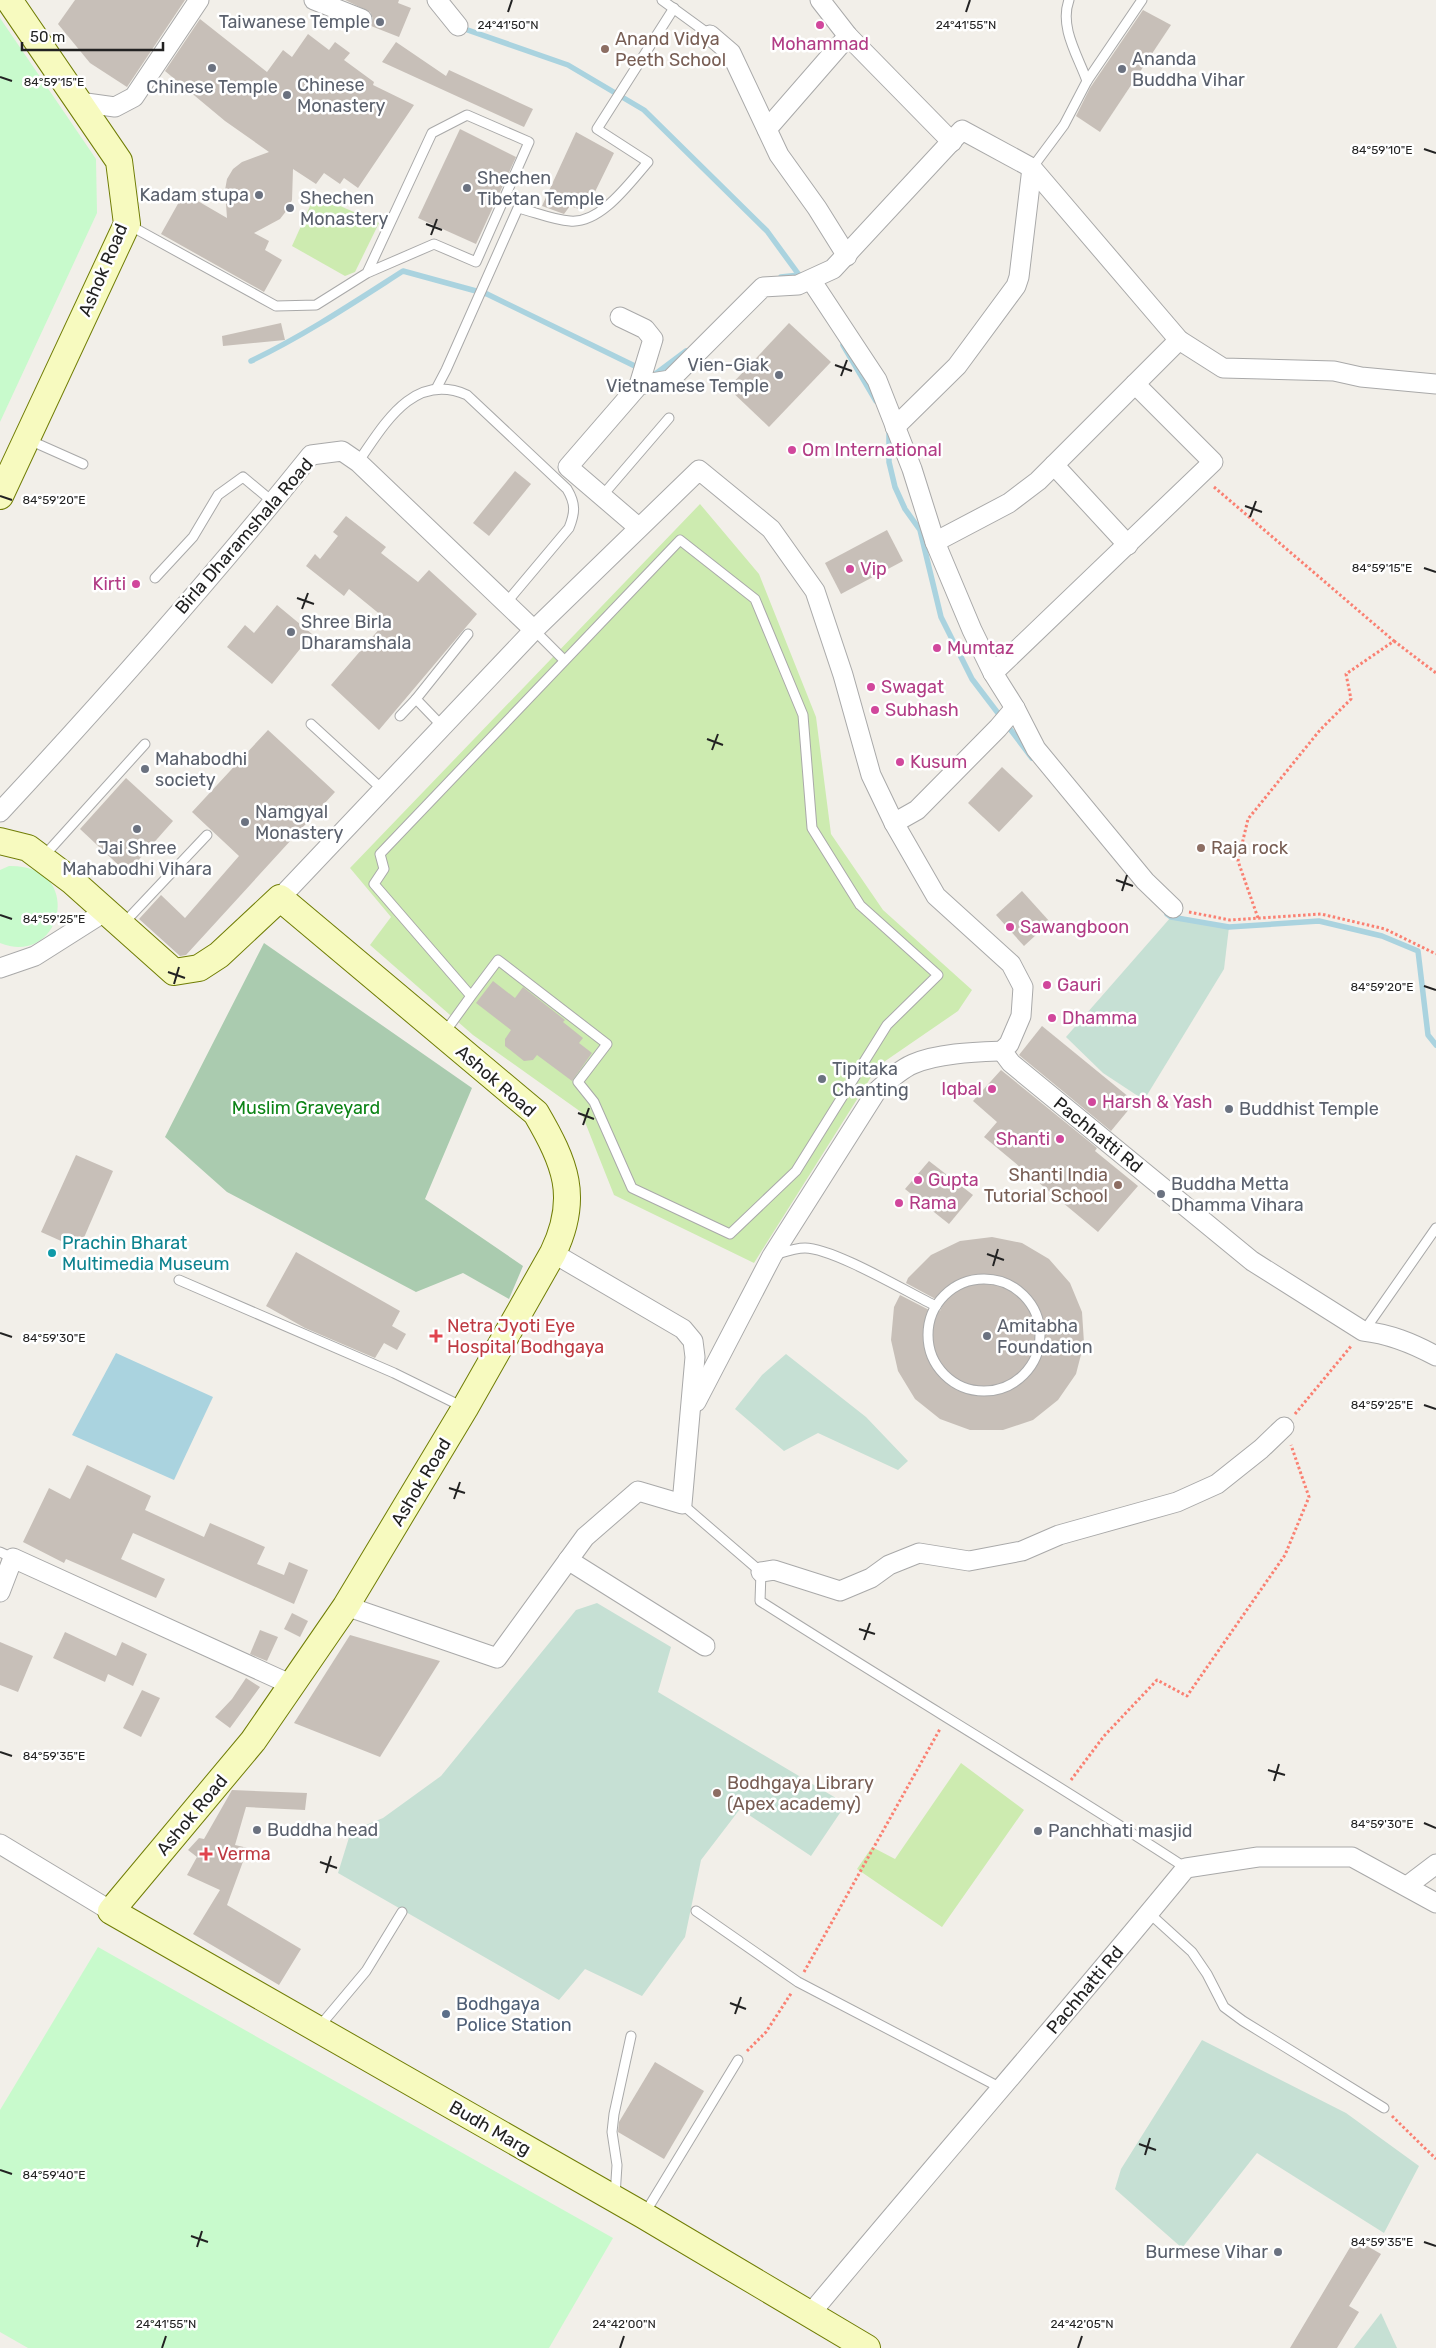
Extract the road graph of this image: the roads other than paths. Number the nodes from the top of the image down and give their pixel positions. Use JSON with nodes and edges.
{"nodes":[{"id":1,"x":8,"y":0,"type":"edge"},
{"id":2,"x":199,"y":0,"type":"edge"},
{"id":3,"x":314,"y":0,"type":"edge"},
{"id":4,"x":437,"y":0,"type":"edge"},
{"id":5,"x":662,"y":0,"type":"edge"},
{"id":6,"x":820,"y":0,"type":"edge"},
{"id":7,"x":1069,"y":0,"type":"edge"},
{"id":8,"x":1142,"y":0,"type":"edge"},
{"id":9,"x":674,"y":8,"type":"junction"},
{"id":10,"x":362,"y":19,"type":"dead end"},
{"id":11,"x":458,"y":26,"type":"dead end"},
{"id":12,"x":710,"y":35,"type":"joint"},
{"id":13,"x":848,"y":36,"type":"junction"},
{"id":14,"x":1087,"y":81,"type":"junction"},
{"id":15,"x":79,"y":102,"type":"junction"},
{"id":16,"x":767,"y":129,"type":"junction"},
{"id":17,"x":952,"y":142,"type":"junction"},
{"id":18,"x":1032,"y":168,"type":"junction"},
{"id":19,"x":127,"y":224,"type":"junction"},
{"id":20,"x":846,"y":256,"type":"junction"},
{"id":21,"x":367,"y":273,"type":"junction"},
{"id":22,"x":805,"y":283,"type":"junction"},
{"id":23,"x":620,"y":317,"type":"dead end"},
{"id":24,"x":1179,"y":340,"type":"junction"},
{"id":25,"x":639,"y":384,"type":"junction"},
{"id":26,"x":1136,"y":384,"type":"junction"},
{"id":27,"x":1436,"y":384,"type":"edge"},
{"id":28,"x":436,"y":389,"type":"junction"},
{"id":29,"x":669,"y":418,"type":"dead end"},
{"id":30,"x":896,"y":427,"type":"junction"},
{"id":31,"x":26,"y":439,"type":"junction"},
{"id":32,"x":358,"y":462,"type":"junction"},
{"id":33,"x":83,"y":464,"type":"dead end"},
{"id":34,"x":1054,"y":465,"type":"junction"},
{"id":35,"x":0,"y":496,"type":"edge"},
{"id":36,"x":602,"y":496,"type":"junction"},
{"id":37,"x":273,"y":502,"type":"junction"},
{"id":38,"x":638,"y":527,"type":"junction"},
{"id":39,"x":935,"y":542,"type":"junction"},
{"id":40,"x":1128,"y":545,"type":"junction"},
{"id":41,"x":155,"y":578,"type":"dead end"},
{"id":42,"x":506,"y":603,"type":"junction"},
{"id":43,"x":534,"y":630,"type":"junction"},
{"id":44,"x":468,"y":634,"type":"dead end"},
{"id":45,"x":564,"y":660,"type":"junction"},
{"id":46,"x":993,"y":673,"type":"junction"},
{"id":47,"x":416,"y":699,"type":"junction"},
{"id":48,"x":1014,"y":708,"type":"junction"},
{"id":49,"x":400,"y":716,"type":"dead end"},
{"id":50,"x":311,"y":724,"type":"dead end"},
{"id":51,"x":442,"y":726,"type":"junction"},
{"id":52,"x":145,"y":744,"type":"dead end"},
{"id":53,"x":382,"y":789,"type":"junction"},
{"id":54,"x":0,"y":812,"type":"edge"},
{"id":55,"x":894,"y":823,"type":"junction"},
{"id":56,"x":207,"y":835,"type":"dead end"},
{"id":57,"x":0,"y":841,"type":"edge"},
{"id":58,"x":42,"y":858,"type":"junction"},
{"id":59,"x":280,"y":898,"type":"junction"},
{"id":60,"x":1174,"y":908,"type":"road end"},
{"id":61,"x":114,"y":918,"type":"junction"},
{"id":62,"x":0,"y":968,"type":"edge"},
{"id":63,"x":471,"y":996,"type":"junction"},
{"id":64,"x":443,"y":1034,"type":"junction"},
{"id":65,"x":1002,"y":1051,"type":"junction"},
{"id":66,"x":1436,"y":1228,"type":"edge"},
{"id":67,"x":553,"y":1253,"type":"junction"},
{"id":68,"x":772,"y":1256,"type":"junction"},
{"id":69,"x":179,"y":1280,"type":"dead end"},
{"id":70,"x":936,"y":1306,"type":"junction"},
{"id":71,"x":1364,"y":1331,"type":"junction"},
{"id":72,"x":1436,"y":1356,"type":"edge"},
{"id":73,"x":465,"y":1408,"type":"junction"},
{"id":74,"x":689,"y":1416,"type":"junction"},
{"id":75,"x":1284,"y":1427,"type":"road end"},
{"id":76,"x":682,"y":1504,"type":"junction"},
{"id":77,"x":6,"y":1555,"type":"edge"},
{"id":78,"x":568,"y":1560,"type":"junction"},
{"id":79,"x":761,"y":1572,"type":"junction"},
{"id":80,"x":0,"y":1592,"type":"edge"},
{"id":81,"x":346,"y":1606,"type":"junction"},
{"id":82,"x":705,"y":1646,"type":"dead end"},
{"id":83,"x":292,"y":1686,"type":"junction"},
{"id":84,"x":0,"y":1844,"type":"edge"},
{"id":85,"x":1436,"y":1864,"type":"edge"},
{"id":86,"x":1186,"y":1868,"type":"junction"},
{"id":87,"x":1407,"y":1886,"type":"junction"},
{"id":88,"x":1436,"y":1903,"type":"edge"},
{"id":89,"x":111,"y":1911,"type":"junction"},
{"id":90,"x":696,"y":1911,"type":"dead end"},
{"id":91,"x":402,"y":1912,"type":"dead end"},
{"id":92,"x":1148,"y":1913,"type":"junction"},
{"id":93,"x":318,"y":2029,"type":"junction"},
{"id":94,"x":631,"y":2036,"type":"dead end"},
{"id":95,"x":738,"y":2060,"type":"road end"},
{"id":96,"x":1001,"y":2088,"type":"junction"},
{"id":97,"x":1384,"y":2108,"type":"road end"},
{"id":98,"x":615,"y":2199,"type":"junction"},
{"id":99,"x":643,"y":2215,"type":"junction"},
{"id":100,"x":811,"y":2313,"type":"junction"},
{"id":101,"x":867,"y":2348,"type":"edge"}],
"edges":[{"from":1,"to":15,"type":"street","name":"Ashok Road"},
{"from":2,"to":15,"type":"street"},
{"from":3,"to":10,"type":"street"},
{"from":4,"to":11,"type":"street"},
{"from":5,"to":9,"type":"lane"},
{"from":6,"to":13,"type":"street"},
{"from":7,"to":14,"type":"lane"},
{"from":8,"to":14,"type":"lane"},
{"from":9,"to":12,"type":"lane"},
{"from":9,"to":28,"type":"lane"},
{"from":12,"to":16,"type":"street"},
{"from":13,"to":16,"type":"street"},
{"from":13,"to":17,"type":"street"},
{"from":14,"to":18,"type":"lane"},
{"from":15,"to":19,"type":"street","name":"Ashok Road"},
{"from":16,"to":20,"type":"street"},
{"from":17,"to":18,"type":"street"},
{"from":17,"to":20,"type":"street"},
{"from":18,"to":24,"type":"street"},
{"from":18,"to":30,"type":"street"},
{"from":19,"to":21,"type":"lane"},
{"from":19,"to":31,"type":"street","name":"Ashok Road"},
{"from":20,"to":22,"type":"street"},
{"from":21,"to":21,"type":"lane"},
{"from":22,"to":25,"type":"street"},
{"from":22,"to":30,"type":"street"},
{"from":23,"to":25,"type":"street"},
{"from":24,"to":26,"type":"street"},
{"from":24,"to":27,"type":"street"},
{"from":25,"to":36,"type":"street"},
{"from":26,"to":34,"type":"street"},
{"from":26,"to":40,"type":"street"},
{"from":28,"to":32,"type":"lane"},
{"from":28,"to":42,"type":"lane"},
{"from":29,"to":36,"type":"lane"},
{"from":30,"to":39,"type":"street"},
{"from":31,"to":33,"type":"lane"},
{"from":31,"to":35,"type":"street","name":"Ashok Road"},
{"from":32,"to":37,"type":"street","name":"Birla Dharamshala Road"},
{"from":32,"to":42,"type":"street","name":"Birla Dharamshala Road"},
{"from":34,"to":39,"type":"street"},
{"from":34,"to":40,"type":"street"},
{"from":36,"to":38,"type":"street"},
{"from":37,"to":41,"type":"lane"},
{"from":37,"to":54,"type":"street","name":"Birla Dharamshala Road"},
{"from":38,"to":43,"type":"street"},
{"from":38,"to":55,"type":"street"},
{"from":39,"to":46,"type":"street"},
{"from":40,"to":46,"type":"street"},
{"from":42,"to":43,"type":"street","name":"Birla Dharamshala Road"},
{"from":43,"to":45,"type":"lane"},
{"from":43,"to":51,"type":"street"},
{"from":44,"to":47,"type":"lane"},
{"from":45,"to":63,"type":"lane"},
{"from":45,"to":63,"type":"lane"},
{"from":46,"to":48,"type":"street"},
{"from":47,"to":49,"type":"lane"},
{"from":47,"to":51,"type":"lane"},
{"from":48,"to":55,"type":"street"},
{"from":48,"to":60,"type":"street"},
{"from":50,"to":53,"type":"lane"},
{"from":51,"to":53,"type":"street"},
{"from":52,"to":58,"type":"lane"},
{"from":53,"to":59,"type":"street"},
{"from":55,"to":65,"type":"street"},
{"from":56,"to":61,"type":"lane"},
{"from":57,"to":58,"type":"street"},
{"from":58,"to":61,"type":"street"},
{"from":59,"to":61,"type":"street"},
{"from":59,"to":64,"type":"street","name":"Ashok Road"},
{"from":61,"to":62,"type":"street"},
{"from":63,"to":64,"type":"lane"},
{"from":64,"to":67,"type":"street","name":"Ashok Road"},
{"from":65,"to":68,"type":"street"},
{"from":65,"to":71,"type":"street","name":"Pachhatti Rd"},
{"from":66,"to":71,"type":"lane"},
{"from":67,"to":73,"type":"street","name":"Ashok Road"},
{"from":67,"to":74,"type":"street"},
{"from":68,"to":70,"type":"lane"},
{"from":68,"to":74,"type":"street"},
{"from":69,"to":73,"type":"lane"},
{"from":70,"to":70,"type":"lane"},
{"from":71,"to":72,"type":"street","name":"Pachhatti Rd"},
{"from":73,"to":81,"type":"street","name":"Ashok Road"},
{"from":74,"to":76,"type":"street"},
{"from":75,"to":79,"type":"street"},
{"from":76,"to":78,"type":"street"},
{"from":76,"to":79,"type":"lane"},
{"from":77,"to":80,"type":"street"},
{"from":77,"to":83,"type":"street"},
{"from":78,"to":81,"type":"street"},
{"from":78,"to":82,"type":"street"},
{"from":79,"to":86,"type":"lane"},
{"from":81,"to":83,"type":"street","name":"Ashok Road"},
{"from":83,"to":89,"type":"street","name":"Ashok Road"},
{"from":84,"to":89,"type":"street"},
{"from":85,"to":87,"type":"street"},
{"from":86,"to":87,"type":"street"},
{"from":86,"to":92,"type":"street","name":"Pachhatti Rd"},
{"from":87,"to":88,"type":"street"},
{"from":89,"to":93,"type":"street","name":"Budh Marg"},
{"from":90,"to":96,"type":"lane"},
{"from":91,"to":93,"type":"lane"},
{"from":92,"to":96,"type":"street","name":"Pachhatti Rd"},
{"from":92,"to":97,"type":"lane"},
{"from":93,"to":98,"type":"street","name":"Budh Marg"},
{"from":94,"to":98,"type":"lane"},
{"from":95,"to":99,"type":"lane"},
{"from":96,"to":100,"type":"street","name":"Pachhatti Rd"},
{"from":98,"to":99,"type":"street","name":"Budh Marg"},
{"from":99,"to":100,"type":"street","name":"Budh Marg"},
{"from":100,"to":101,"type":"street","name":"Budh Marg"}]}
